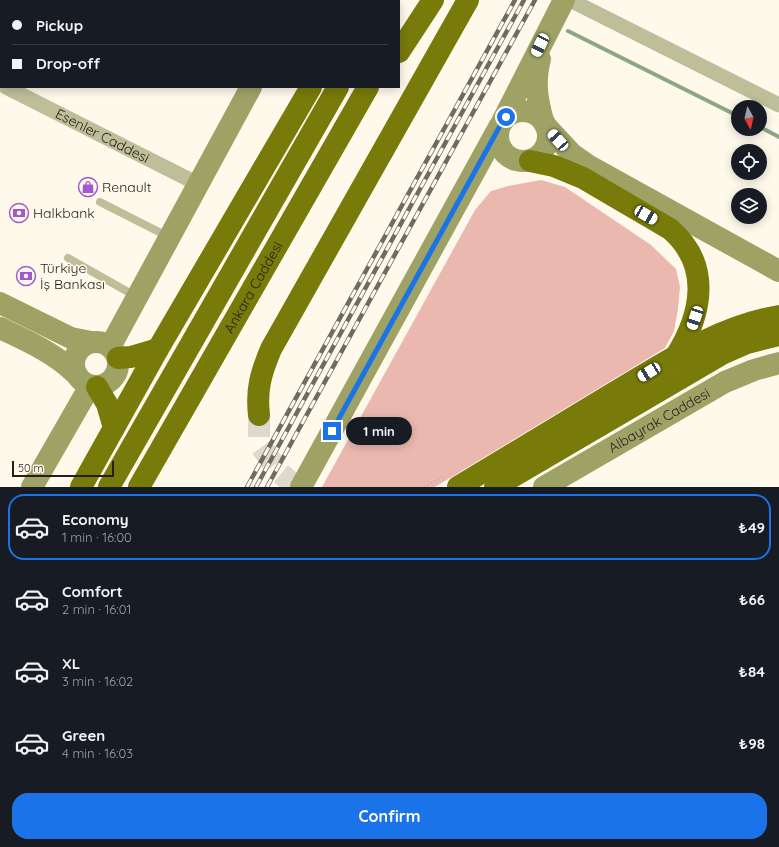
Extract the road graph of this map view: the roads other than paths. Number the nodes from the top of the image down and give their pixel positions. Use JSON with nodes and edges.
{"nodes":[{"id":1,"x":417,"y":0,"type":"edge"},
{"id":2,"x":433,"y":0,"type":"edge"},
{"id":3,"x":468,"y":0,"type":"edge"},
{"id":4,"x":564,"y":0,"type":"edge"},
{"id":5,"x":570,"y":0,"type":"edge"},
{"id":6,"x":400,"y":30,"type":"edge"},
{"id":7,"x":547,"y":33,"type":"junction"},
{"id":8,"x":400,"y":50,"type":"edge"},
{"id":9,"x":8,"y":88,"type":"edge"},
{"id":10,"x":250,"y":88,"type":"edge"},
{"id":11,"x":310,"y":88,"type":"edge"},
{"id":12,"x":337,"y":88,"type":"edge"},
{"id":13,"x":367,"y":88,"type":"edge"},
{"id":14,"x":379,"y":88,"type":"edge"},
{"id":15,"x":779,"y":105,"type":"edge"},
{"id":16,"x":544,"y":123,"type":"junction"},
{"id":17,"x":501,"y":124,"type":"junction"},
{"id":18,"x":524,"y":161,"type":"junction"},
{"id":19,"x":198,"y":184,"type":"junction"},
{"id":20,"x":461,"y":195,"type":"junction"},
{"id":21,"x":100,"y":202,"type":"dead end"},
{"id":22,"x":169,"y":238,"type":"junction"},
{"id":23,"x":68,"y":258,"type":"dead end"},
{"id":24,"x":779,"y":271,"type":"edge"},
{"id":25,"x":137,"y":297,"type":"junction"},
{"id":26,"x":0,"y":303,"type":"edge"},
{"id":27,"x":779,"y":316,"type":"edge"},
{"id":28,"x":0,"y":328,"type":"edge"},
{"id":29,"x":779,"y":335,"type":"edge"},
{"id":30,"x":106,"y":349,"type":"junction"},
{"id":31,"x":158,"y":349,"type":"junction"},
{"id":32,"x":676,"y":356,"type":"junction"},
{"id":33,"x":779,"y":363,"type":"edge"},
{"id":34,"x":87,"y":382,"type":"junction"},
{"id":35,"x":259,"y":415,"type":"tunnel mouth"},
{"id":36,"x":114,"y":428,"type":"junction"},
{"id":37,"x":455,"y":480,"type":"edge"},
{"id":38,"x":32,"y":487,"type":"edge"},
{"id":39,"x":81,"y":487,"type":"edge"},
{"id":40,"x":109,"y":487,"type":"edge"},
{"id":41,"x":139,"y":487,"type":"edge"},
{"id":42,"x":155,"y":487,"type":"edge"},
{"id":43,"x":301,"y":487,"type":"edge"},
{"id":44,"x":495,"y":487,"type":"edge"},
{"id":45,"x":544,"y":487,"type":"edge"}],
"edges":[{"from":1,"to":6,"type":"highway"},
{"from":2,"to":8,"type":"highway"},
{"from":3,"to":35,"type":"highway"},
{"from":4,"to":7,"type":"street"},
{"from":5,"to":15,"type":"street"},
{"from":7,"to":16,"type":"street"},
{"from":7,"to":17,"type":"street"},
{"from":9,"to":19,"type":"street","name":"Esenler Caddesi"},
{"from":10,"to":19,"type":"street"},
{"from":11,"to":31,"type":"highway"},
{"from":12,"to":40,"type":"highway","name":"Ankara Caddesi"},
{"from":13,"to":41,"type":"highway","name":"Ankara Caddesi"},
{"from":14,"to":42,"type":"highway"},
{"from":16,"to":17,"type":"street"},
{"from":16,"to":18,"type":"street"},
{"from":16,"to":24,"type":"street"},
{"from":17,"to":18,"type":"street"},
{"from":17,"to":20,"type":"street"},
{"from":18,"to":20,"type":"street"},
{"from":18,"to":32,"type":"highway"},
{"from":19,"to":22,"type":"street"},
{"from":20,"to":43,"type":"street"},
{"from":21,"to":22,"type":"lane"},
{"from":22,"to":25,"type":"street"},
{"from":23,"to":25,"type":"lane"},
{"from":25,"to":30,"type":"street"},
{"from":26,"to":30,"type":"street"},
{"from":27,"to":32,"type":"highway"},
{"from":28,"to":34,"type":"street"},
{"from":29,"to":44,"type":"highway"},
{"from":30,"to":31,"type":"highway"},
{"from":30,"to":34,"type":"street"},
{"from":30,"to":34,"type":"street"},
{"from":31,"to":36,"type":"highway"},
{"from":32,"to":37,"type":"highway"},
{"from":33,"to":45,"type":"street","name":"Albayrak Caddesi"},
{"from":34,"to":36,"type":"highway"},
{"from":34,"to":38,"type":"street"},
{"from":36,"to":39,"type":"highway"}]}
